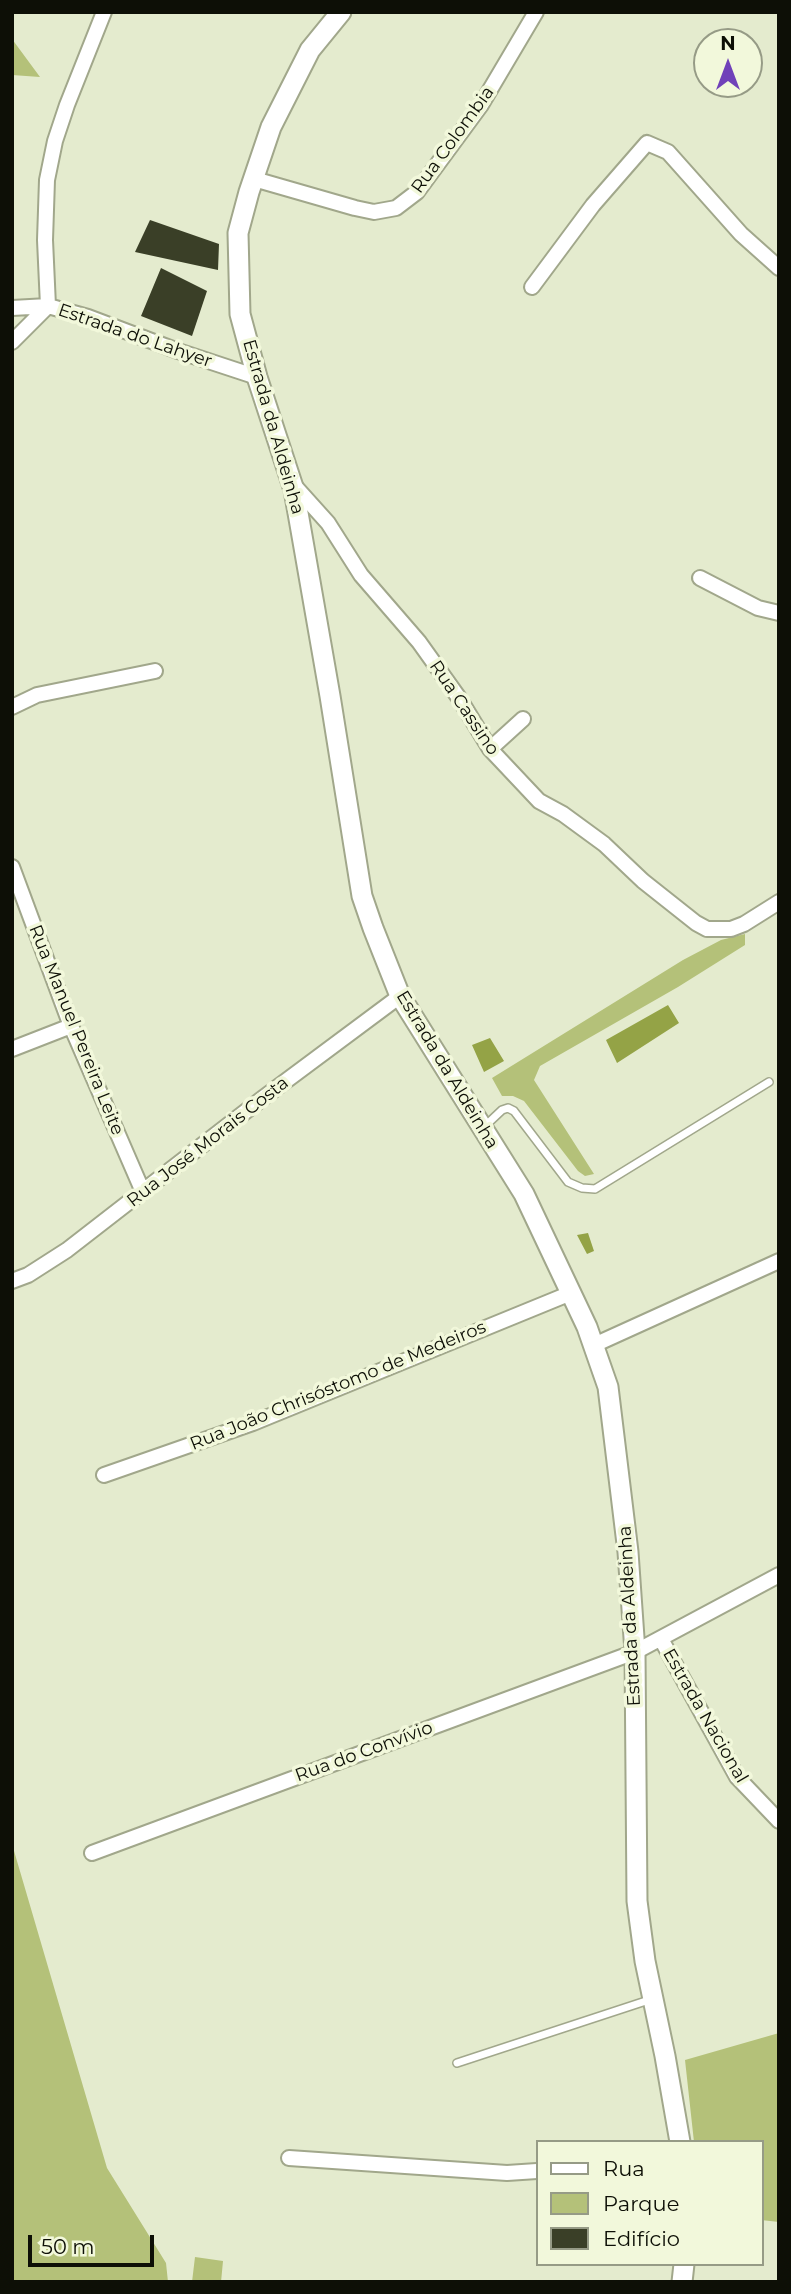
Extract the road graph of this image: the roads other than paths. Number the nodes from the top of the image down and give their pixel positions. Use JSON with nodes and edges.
{"nodes":[{"id":1,"x":104,"y":12,"type":"edge"},
{"id":2,"x":341,"y":12,"type":"edge"},
{"id":3,"x":536,"y":12,"type":"edge"},
{"id":4,"x":254,"y":179,"type":"junction"},
{"id":5,"x":779,"y":268,"type":"edge"},
{"id":6,"x":532,"y":287,"type":"dead end"},
{"id":7,"x":48,"y":306,"type":"junction"},
{"id":8,"x":12,"y":308,"type":"edge"},
{"id":9,"x":12,"y":342,"type":"edge"},
{"id":10,"x":257,"y":377,"type":"junction"},
{"id":11,"x":291,"y":482,"type":"junction"},
{"id":12,"x":700,"y":578,"type":"dead end"},
{"id":13,"x":779,"y":613,"type":"edge"},
{"id":14,"x":155,"y":671,"type":"dead end"},
{"id":15,"x":12,"y":708,"type":"edge"},
{"id":16,"x":523,"y":719,"type":"dead end"},
{"id":17,"x":490,"y":749,"type":"junction"},
{"id":18,"x":12,"y":867,"type":"edge"},
{"id":19,"x":779,"y":902,"type":"edge"},
{"id":20,"x":400,"y":996,"type":"junction"},
{"id":21,"x":71,"y":1026,"type":"junction"},
{"id":22,"x":12,"y":1049,"type":"edge"},
{"id":23,"x":769,"y":1082,"type":"dead end"},
{"id":24,"x":482,"y":1129,"type":"junction"},
{"id":25,"x":143,"y":1192,"type":"junction"},
{"id":26,"x":779,"y":1261,"type":"edge"},
{"id":27,"x":12,"y":1281,"type":"edge"},
{"id":28,"x":571,"y":1293,"type":"junction"},
{"id":29,"x":594,"y":1345,"type":"junction"},
{"id":30,"x":104,"y":1475,"type":"dead end"},
{"id":31,"x":779,"y":1575,"type":"edge"},
{"id":32,"x":661,"y":1639,"type":"junction"},
{"id":33,"x":635,"y":1652,"type":"junction"},
{"id":34,"x":779,"y":1821,"type":"edge"},
{"id":35,"x":92,"y":1853,"type":"dead end"},
{"id":36,"x":653,"y":1999,"type":"junction"},
{"id":37,"x":457,"y":2063,"type":"dead end"},
{"id":38,"x":680,"y":2140,"type":"edge"},
{"id":39,"x":289,"y":2158,"type":"dead end"},
{"id":40,"x":536,"y":2171,"type":"edge"}],
"edges":[{"from":1,"to":7,"type":"street"},
{"from":2,"to":4,"type":"street","name":"Estrada da Aldeinha"},
{"from":3,"to":4,"type":"street","name":"Rua Colombia"},
{"from":4,"to":10,"type":"street","name":"Estrada da Aldeinha"},
{"from":5,"to":6,"type":"street"},
{"from":7,"to":8,"type":"street","name":"Estrada do Lahyer"},
{"from":7,"to":9,"type":"street"},
{"from":7,"to":10,"type":"street","name":"Estrada do Lahyer"},
{"from":10,"to":11,"type":"street","name":"Estrada da Aldeinha"},
{"from":11,"to":17,"type":"street","name":"Rua Cassino"},
{"from":11,"to":20,"type":"street","name":"Estrada da Aldeinha"},
{"from":12,"to":13,"type":"street"},
{"from":14,"to":15,"type":"street"},
{"from":16,"to":17,"type":"street"},
{"from":17,"to":19,"type":"street","name":"Rua Cassino"},
{"from":18,"to":21,"type":"street","name":"Rua Manuel Pereira Leite"},
{"from":20,"to":24,"type":"street","name":"Estrada da Aldeinha"},
{"from":20,"to":25,"type":"street","name":"Rua José Morais Costa"},
{"from":21,"to":22,"type":"street"},
{"from":21,"to":25,"type":"street","name":"Rua Manuel Pereira Leite"},
{"from":23,"to":24,"type":"lane"},
{"from":24,"to":28,"type":"street","name":"Estrada da Aldeinha"},
{"from":25,"to":27,"type":"street","name":"Rua José Morais Costa"},
{"from":26,"to":29,"type":"street"},
{"from":28,"to":29,"type":"street","name":"Estrada da Aldeinha"},
{"from":28,"to":30,"type":"street","name":"Rua João Chrisóstomo de Medeiros"},
{"from":29,"to":33,"type":"street","name":"Estrada da Aldeinha"},
{"from":31,"to":32,"type":"street","name":"Rua do Convívio"},
{"from":32,"to":33,"type":"street","name":"Rua do Convívio"},
{"from":32,"to":34,"type":"street","name":"Estrada Nacional"},
{"from":33,"to":35,"type":"street","name":"Rua do Convívio"},
{"from":33,"to":36,"type":"street","name":"Estrada da Aldeinha"},
{"from":36,"to":37,"type":"lane"},
{"from":36,"to":38,"type":"street","name":"Estrada da Aldeinha"},
{"from":39,"to":40,"type":"street"}]}
